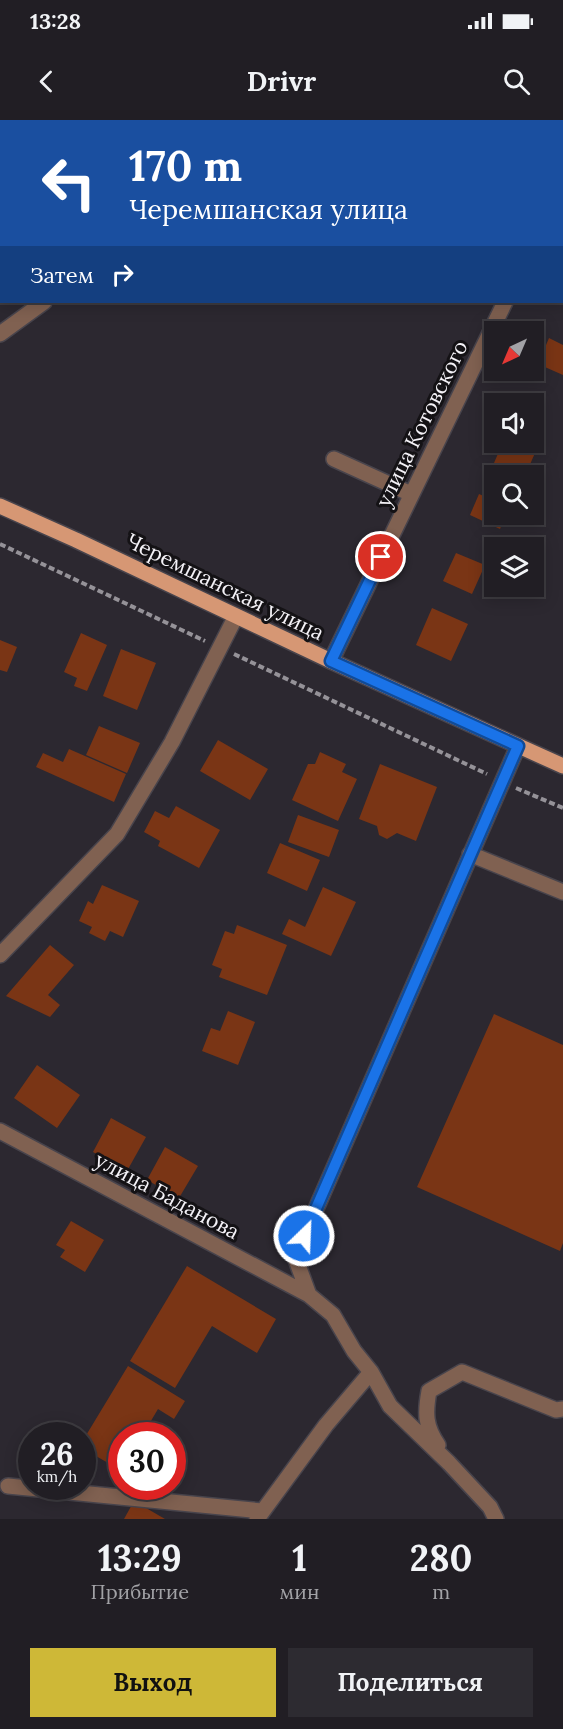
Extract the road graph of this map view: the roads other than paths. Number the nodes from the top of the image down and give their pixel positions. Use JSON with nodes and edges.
{"nodes":[{"id":1,"x":43,"y":303,"type":"edge"},
{"id":2,"x":505,"y":303,"type":"edge"},
{"id":3,"x":0,"y":334,"type":"edge"},
{"id":4,"x":334,"y":459,"type":"dead end"},
{"id":5,"x":411,"y":494,"type":"junction"},
{"id":6,"x":0,"y":506,"type":"edge"},
{"id":7,"x":236,"y":616,"type":"junction"},
{"id":8,"x":331,"y":661,"type":"junction"},
{"id":9,"x":518,"y":746,"type":"junction"},
{"id":10,"x":563,"y":766,"type":"edge"},
{"id":11,"x":470,"y":854,"type":"junction"},
{"id":12,"x":563,"y":892,"type":"edge"},
{"id":13,"x":0,"y":955,"type":"edge"},
{"id":14,"x":0,"y":1131,"type":"edge"},
{"id":15,"x":309,"y":1295,"type":"junction"},
{"id":16,"x":371,"y":1372,"type":"junction"},
{"id":17,"x":563,"y":1409,"type":"edge"},
{"id":18,"x":449,"y":1462,"type":"junction"},
{"id":19,"x":8,"y":1486,"type":"dead end"},
{"id":20,"x":259,"y":1515,"type":"edge"},
{"id":21,"x":496,"y":1519,"type":"edge"}],
"edges":[{"from":1,"to":3,"type":"street"},
{"from":2,"to":5,"type":"street","name":"улица Котовского"},
{"from":4,"to":5,"type":"street"},
{"from":5,"to":8,"type":"street","name":"улица Котовского"},
{"from":6,"to":7,"type":"main road","name":"Черемшанская улица"},
{"from":7,"to":8,"type":"main road","name":"Черемшанская улица"},
{"from":7,"to":13,"type":"street"},
{"from":8,"to":9,"type":"main road","name":"Черемшанская улица"},
{"from":9,"to":10,"type":"main road","name":"Черемшанская улица"},
{"from":9,"to":11,"type":"street"},
{"from":11,"to":12,"type":"street"},
{"from":11,"to":15,"type":"street"},
{"from":14,"to":15,"type":"street","name":"улица Баданова"},
{"from":15,"to":16,"type":"street","name":"улица Баданова"},
{"from":16,"to":18,"type":"street","name":"улица Баданова"},
{"from":16,"to":20,"type":"street"},
{"from":17,"to":18,"type":"street"},
{"from":18,"to":21,"type":"street","name":"улица Баданова"},
{"from":19,"to":20,"type":"street"}]}
